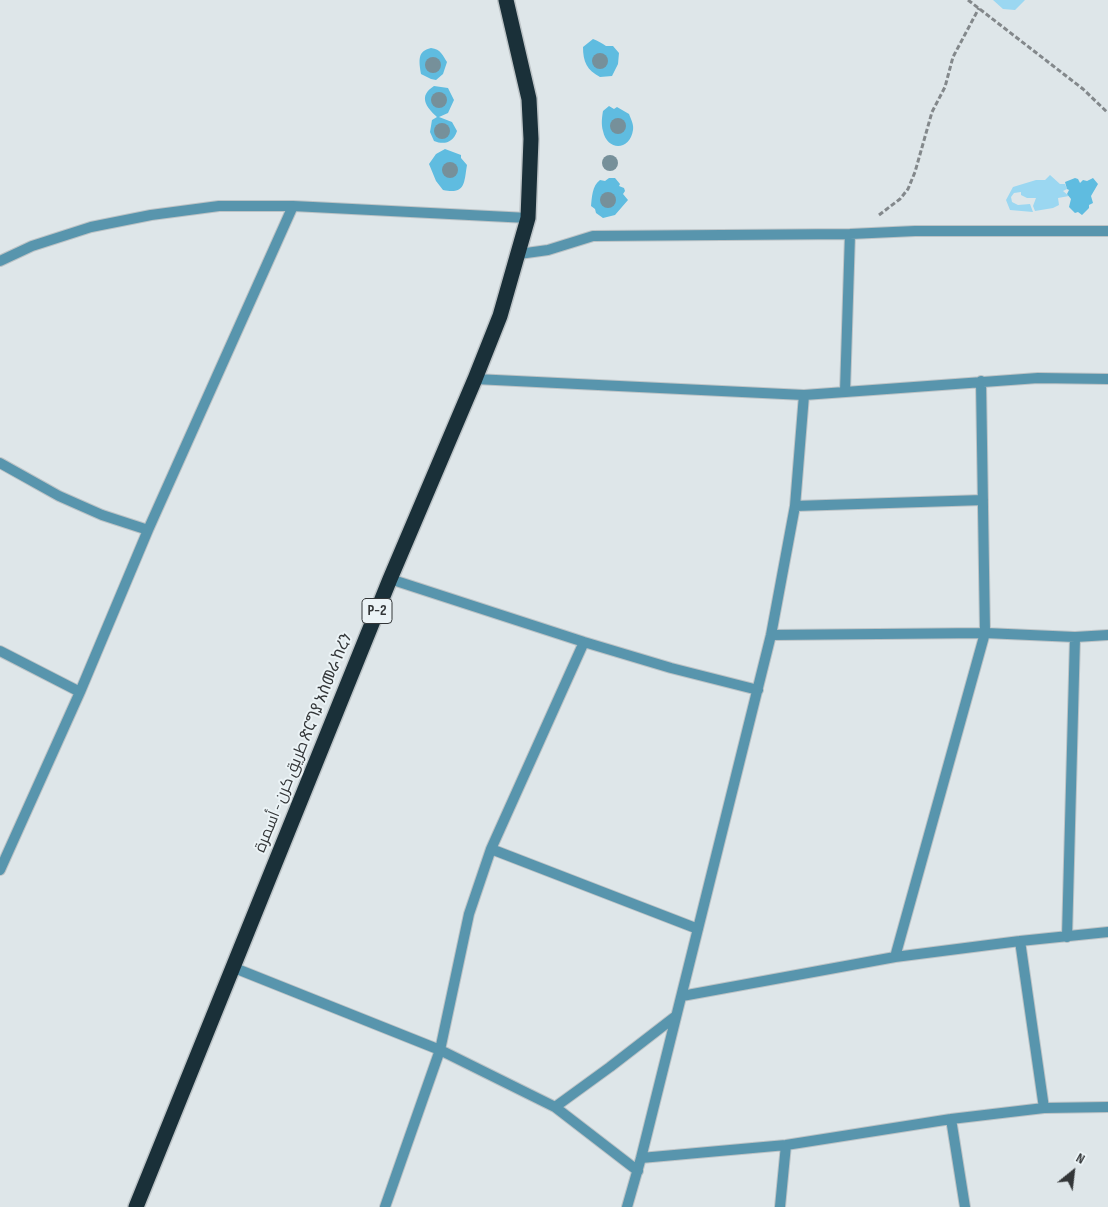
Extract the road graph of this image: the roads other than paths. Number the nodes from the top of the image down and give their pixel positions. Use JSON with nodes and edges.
{"nodes":[{"id":1,"x":506,"y":0,"type":"edge"},
{"id":2,"x":293,"y":206,"type":"junction"},
{"id":3,"x":528,"y":218,"type":"junction"},
{"id":4,"x":1108,"y":231,"type":"edge"},
{"id":5,"x":850,"y":234,"type":"junction"},
{"id":6,"x":519,"y":254,"type":"junction"},
{"id":7,"x":0,"y":261,"type":"edge"},
{"id":8,"x":475,"y":379,"type":"junction"},
{"id":9,"x":1108,"y":379,"type":"edge"},
{"id":10,"x":981,"y":381,"type":"junction"},
{"id":11,"x":845,"y":392,"type":"junction"},
{"id":12,"x":804,"y":395,"type":"junction"},
{"id":13,"x":0,"y":463,"type":"edge"},
{"id":14,"x":982,"y":500,"type":"junction"},
{"id":15,"x":795,"y":506,"type":"junction"},
{"id":16,"x":148,"y":530,"type":"junction"},
{"id":17,"x":390,"y":579,"type":"junction"},
{"id":18,"x":984,"y":633,"type":"junction"},
{"id":19,"x":771,"y":635,"type":"junction"},
{"id":20,"x":1108,"y":635,"type":"edge"},
{"id":21,"x":1075,"y":637,"type":"junction"},
{"id":22,"x":584,"y":642,"type":"junction"},
{"id":23,"x":0,"y":651,"type":"edge"},
{"id":24,"x":758,"y":690,"type":"junction"},
{"id":25,"x":80,"y":692,"type":"junction"},
{"id":26,"x":491,"y":848,"type":"junction"},
{"id":27,"x":0,"y":870,"type":"edge"},
{"id":28,"x":698,"y":929,"type":"junction"},
{"id":29,"x":1108,"y":932,"type":"edge"},
{"id":30,"x":1067,"y":937,"type":"junction"},
{"id":31,"x":1020,"y":941,"type":"junction"},
{"id":32,"x":895,"y":957,"type":"junction"},
{"id":33,"x":232,"y":967,"type":"junction"},
{"id":34,"x":682,"y":996,"type":"junction"},
{"id":35,"x":676,"y":1016,"type":"junction"},
{"id":36,"x":440,"y":1050,"type":"junction"},
{"id":37,"x":555,"y":1107,"type":"junction"},
{"id":38,"x":1108,"y":1107,"type":"edge"},
{"id":39,"x":1044,"y":1108,"type":"junction"},
{"id":40,"x":951,"y":1119,"type":"junction"},
{"id":41,"x":786,"y":1145,"type":"junction"},
{"id":42,"x":641,"y":1158,"type":"junction"},
{"id":43,"x":638,"y":1171,"type":"junction"},
{"id":44,"x":136,"y":1207,"type":"edge"},
{"id":45,"x":385,"y":1207,"type":"edge"},
{"id":46,"x":627,"y":1207,"type":"edge"},
{"id":47,"x":780,"y":1207,"type":"edge"},
{"id":48,"x":965,"y":1207,"type":"edge"}],
"edges":[{"from":1,"to":3,"type":"highway","name":"طريق كرن - أسمرة ጽርግያ አስመራ ከረን","number":"P-2"},
{"from":2,"to":3,"type":"street"},
{"from":2,"to":7,"type":"street"},
{"from":2,"to":16,"type":"street"},
{"from":3,"to":6,"type":"highway","name":"طريق كرن - أسمرة ጽርግያ አስመራ ከረን","number":"P-2"},
{"from":4,"to":5,"type":"street"},
{"from":5,"to":6,"type":"street"},
{"from":5,"to":11,"type":"street"},
{"from":6,"to":8,"type":"highway","name":"طريق كرن - أسمرة ጽርግያ አስመራ ከረን","number":"P-2"},
{"from":8,"to":12,"type":"street"},
{"from":8,"to":17,"type":"highway","name":"طريق كرن - أسمرة ጽርግያ አስመራ ከረን","number":"P-2"},
{"from":9,"to":10,"type":"street"},
{"from":10,"to":11,"type":"street"},
{"from":10,"to":14,"type":"street"},
{"from":11,"to":12,"type":"street"},
{"from":12,"to":15,"type":"street"},
{"from":13,"to":16,"type":"street"},
{"from":14,"to":15,"type":"street"},
{"from":14,"to":18,"type":"street"},
{"from":15,"to":19,"type":"street"},
{"from":16,"to":25,"type":"street"},
{"from":17,"to":22,"type":"street"},
{"from":17,"to":33,"type":"highway","name":"طريق كرن - أسمرة ጽርግያ አስመራ ከረን","number":"P-2"},
{"from":18,"to":19,"type":"street"},
{"from":18,"to":21,"type":"street"},
{"from":18,"to":32,"type":"street"},
{"from":19,"to":24,"type":"street"},
{"from":20,"to":21,"type":"street"},
{"from":21,"to":30,"type":"street"},
{"from":22,"to":24,"type":"street"},
{"from":22,"to":26,"type":"street"},
{"from":23,"to":25,"type":"street"},
{"from":24,"to":28,"type":"street"},
{"from":25,"to":27,"type":"street"},
{"from":26,"to":28,"type":"street"},
{"from":26,"to":36,"type":"street"},
{"from":28,"to":34,"type":"street"},
{"from":29,"to":30,"type":"street"},
{"from":30,"to":31,"type":"street"},
{"from":31,"to":32,"type":"street"},
{"from":31,"to":39,"type":"street"},
{"from":32,"to":34,"type":"street"},
{"from":33,"to":36,"type":"street"},
{"from":33,"to":44,"type":"highway","name":"طريق كرن - أسمرة ጽርግያ አስመራ ከረን","number":"P-2"},
{"from":34,"to":35,"type":"street"},
{"from":35,"to":37,"type":"street"},
{"from":35,"to":42,"type":"street"},
{"from":36,"to":37,"type":"street"},
{"from":36,"to":45,"type":"street"},
{"from":37,"to":43,"type":"street"},
{"from":38,"to":39,"type":"street"},
{"from":39,"to":40,"type":"street"},
{"from":40,"to":41,"type":"street"},
{"from":40,"to":48,"type":"street"},
{"from":41,"to":42,"type":"street"},
{"from":41,"to":47,"type":"street"},
{"from":42,"to":43,"type":"street"},
{"from":43,"to":46,"type":"street"}]}
